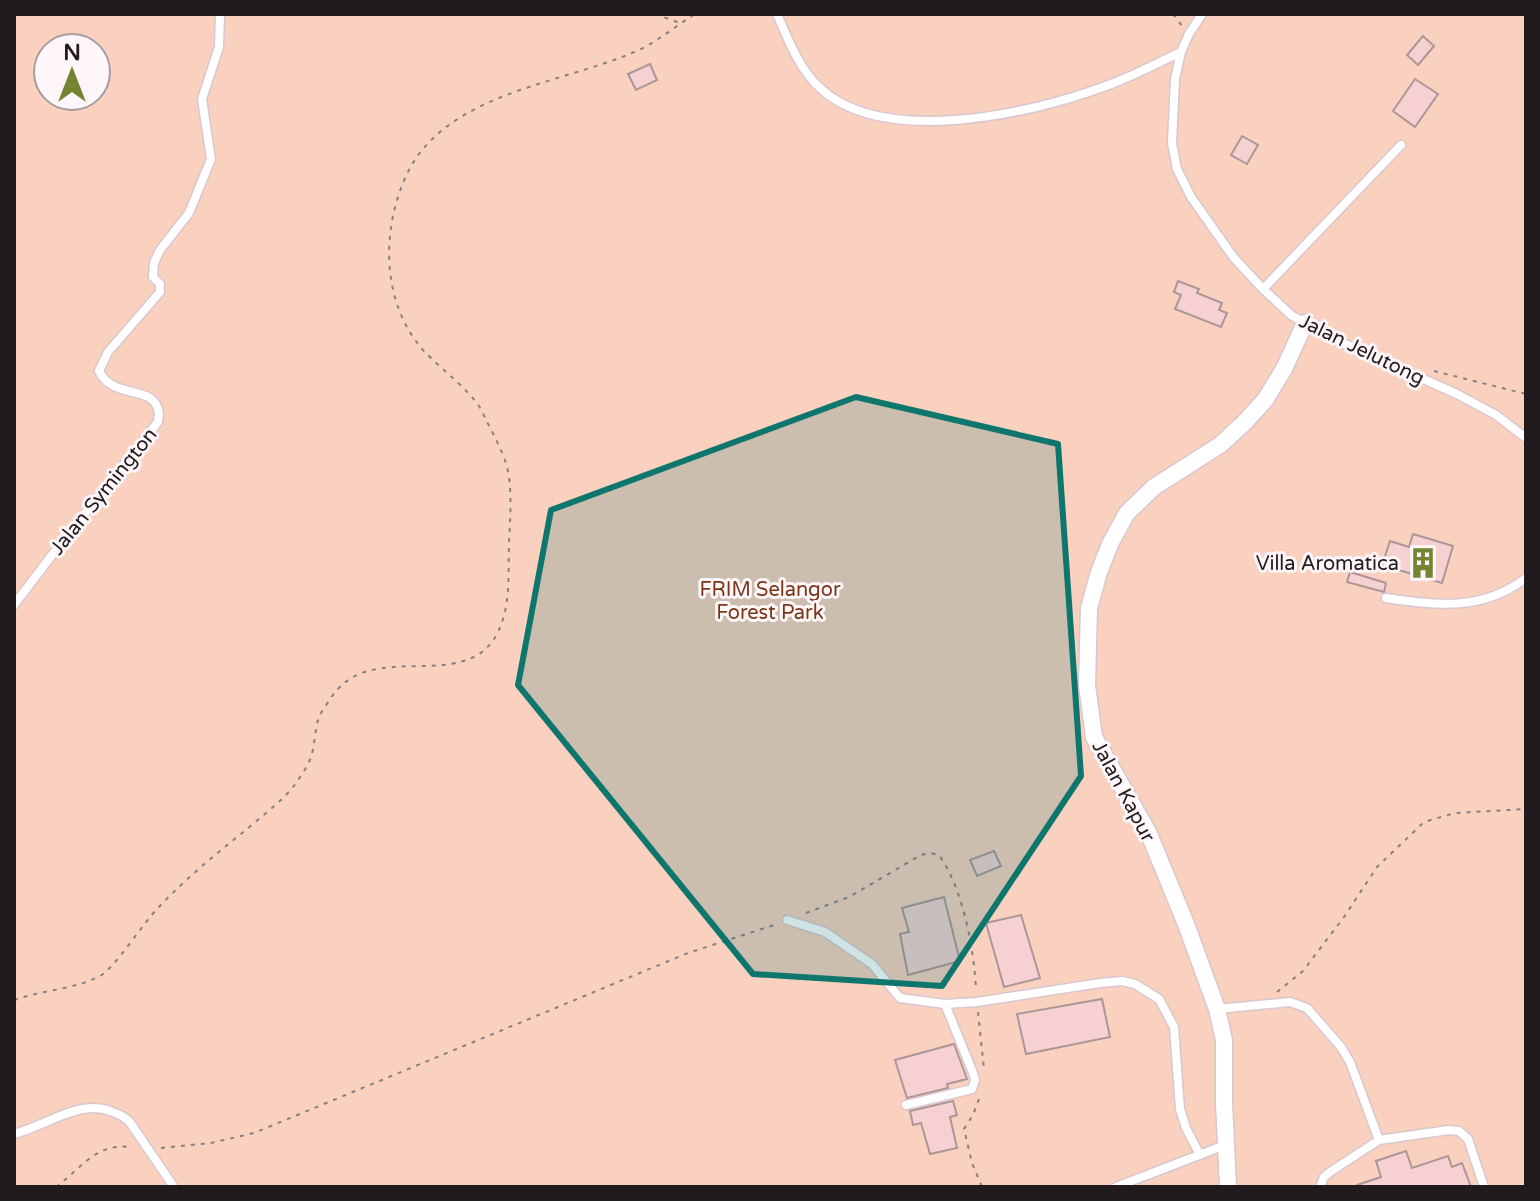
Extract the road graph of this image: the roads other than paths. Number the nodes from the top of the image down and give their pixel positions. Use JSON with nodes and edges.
{"nodes":[{"id":1,"x":220,"y":14,"type":"edge"},
{"id":2,"x":777,"y":14,"type":"edge"},
{"id":3,"x":1202,"y":14,"type":"edge"},
{"id":4,"x":1181,"y":52,"type":"junction"},
{"id":5,"x":1401,"y":145,"type":"dead end"},
{"id":6,"x":1263,"y":289,"type":"junction"},
{"id":7,"x":1305,"y":323,"type":"junction"},
{"id":8,"x":1526,"y":438,"type":"edge"},
{"id":9,"x":1526,"y":578,"type":"edge"},
{"id":10,"x":1386,"y":598,"type":"dead end"},
{"id":11,"x":14,"y":605,"type":"edge"},
{"id":12,"x":787,"y":920,"type":"road end"},
{"id":13,"x":945,"y":1004,"type":"junction"},
{"id":14,"x":1217,"y":1009,"type":"junction"},
{"id":15,"x":906,"y":1105,"type":"dead end"},
{"id":16,"x":14,"y":1134,"type":"edge"},
{"id":17,"x":1379,"y":1140,"type":"junction"},
{"id":18,"x":1225,"y":1145,"type":"junction"},
{"id":19,"x":1200,"y":1155,"type":"junction"},
{"id":20,"x":174,"y":1187,"type":"edge"},
{"id":21,"x":1116,"y":1187,"type":"edge"},
{"id":22,"x":1228,"y":1187,"type":"edge"},
{"id":23,"x":1320,"y":1187,"type":"edge"},
{"id":24,"x":1484,"y":1187,"type":"edge"}],
"edges":[{"from":1,"to":11,"type":"lane","name":"Jalan Symington"},
{"from":2,"to":4,"type":"lane"},
{"from":3,"to":4,"type":"lane","name":"Jalan Jelutong"},
{"from":4,"to":6,"type":"lane","name":"Jalan Jelutong"},
{"from":5,"to":6,"type":"lane"},
{"from":6,"to":7,"type":"lane","name":"Jalan Jelutong"},
{"from":7,"to":8,"type":"lane","name":"Jalan Jelutong"},
{"from":7,"to":14,"type":"street","name":"Jalan Kapur"},
{"from":9,"to":10,"type":"lane"},
{"from":12,"to":13,"type":"lane"},
{"from":13,"to":15,"type":"lane"},
{"from":13,"to":19,"type":"lane"},
{"from":14,"to":17,"type":"lane"},
{"from":14,"to":18,"type":"street","name":"Jalan Kapur"},
{"from":16,"to":20,"type":"lane"},
{"from":17,"to":23,"type":"lane"},
{"from":17,"to":24,"type":"lane"},
{"from":18,"to":19,"type":"lane"},
{"from":18,"to":22,"type":"street","name":"Jalan Kapur"},
{"from":19,"to":21,"type":"lane"}]}
